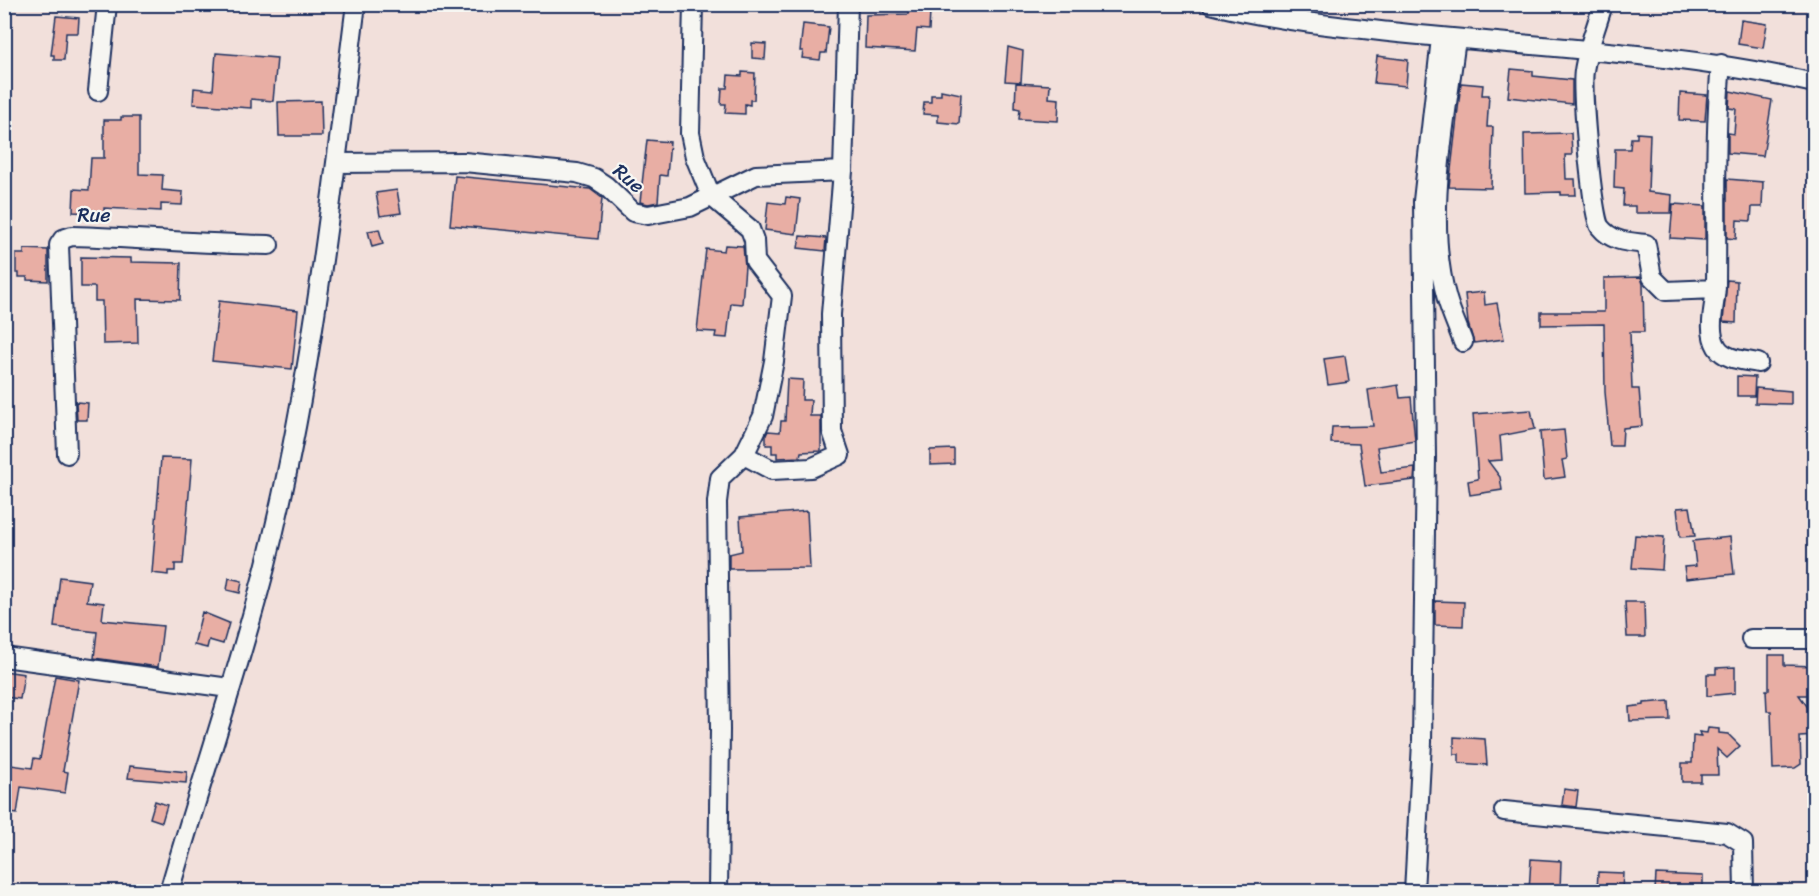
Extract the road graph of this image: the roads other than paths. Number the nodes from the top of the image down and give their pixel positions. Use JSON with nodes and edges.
{"nodes":[{"id":1,"x":107,"y":4,"type":"edge"},
{"id":2,"x":356,"y":4,"type":"edge"},
{"id":3,"x":693,"y":4,"type":"edge"},
{"id":4,"x":848,"y":4,"type":"edge"},
{"id":5,"x":1211,"y":4,"type":"edge"},
{"id":6,"x":1603,"y":4,"type":"edge"},
{"id":7,"x":1449,"y":39,"type":"junction"},
{"id":8,"x":1589,"y":52,"type":"junction"},
{"id":9,"x":1721,"y":64,"type":"junction"},
{"id":10,"x":1815,"y":83,"type":"edge"},
{"id":11,"x":98,"y":91,"type":"dead end"},
{"id":12,"x":336,"y":163,"type":"junction"},
{"id":13,"x":843,"y":171,"type":"junction"},
{"id":14,"x":711,"y":196,"type":"junction"},
{"id":15,"x":269,"y":245,"type":"dead end"},
{"id":16,"x":1716,"y":289,"type":"junction"},
{"id":17,"x":1463,"y":342,"type":"dead end"},
{"id":18,"x":1758,"y":363,"type":"dead end"},
{"id":19,"x":67,"y":454,"type":"dead end"},
{"id":20,"x":744,"y":455,"type":"junction"},
{"id":21,"x":1751,"y":639,"type":"dead end"},
{"id":22,"x":1815,"y":639,"type":"edge"},
{"id":23,"x":4,"y":657,"type":"edge"},
{"id":24,"x":229,"y":688,"type":"junction"},
{"id":25,"x":1504,"y":811,"type":"dead end"},
{"id":26,"x":169,"y":891,"type":"edge"},
{"id":27,"x":718,"y":891,"type":"edge"},
{"id":28,"x":1414,"y":891,"type":"edge"},
{"id":29,"x":1744,"y":891,"type":"edge"}],
"edges":[{"from":1,"to":11,"type":"street"},
{"from":2,"to":12,"type":"street"},
{"from":3,"to":14,"type":"street"},
{"from":4,"to":13,"type":"street"},
{"from":5,"to":7,"type":"street"},
{"from":6,"to":8,"type":"street"},
{"from":7,"to":8,"type":"street"},
{"from":7,"to":17,"type":"street"},
{"from":7,"to":28,"type":"street"},
{"from":8,"to":9,"type":"street"},
{"from":8,"to":16,"type":"street"},
{"from":9,"to":10,"type":"street"},
{"from":9,"to":16,"type":"street"},
{"from":12,"to":14,"type":"street","name":"Rue"},
{"from":12,"to":24,"type":"street"},
{"from":13,"to":14,"type":"street","name":"Rue"},
{"from":13,"to":20,"type":"street"},
{"from":14,"to":20,"type":"street"},
{"from":15,"to":19,"type":"street","name":"Rue"},
{"from":16,"to":18,"type":"street"},
{"from":20,"to":27,"type":"street"},
{"from":21,"to":22,"type":"street"},
{"from":23,"to":24,"type":"street"},
{"from":24,"to":26,"type":"street"},
{"from":25,"to":29,"type":"street"}]}
